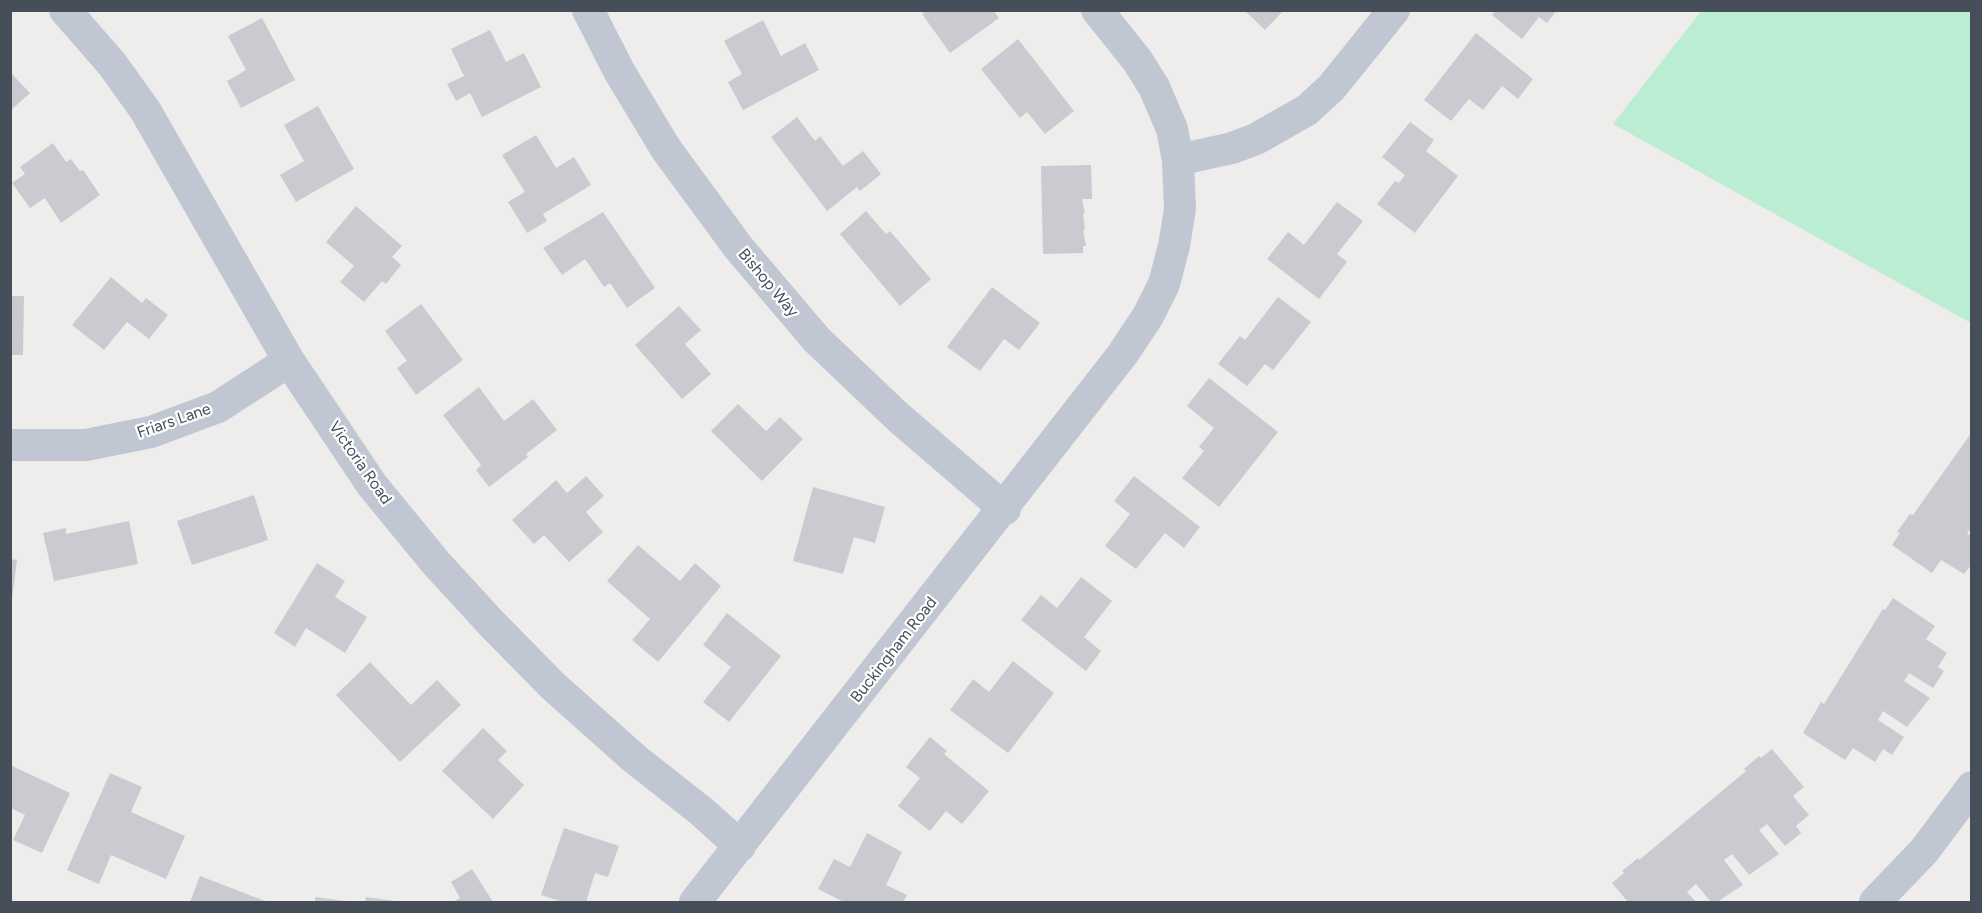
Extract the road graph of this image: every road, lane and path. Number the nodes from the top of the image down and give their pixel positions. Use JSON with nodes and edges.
{"nodes":[{"id":1,"x":65,"y":10,"type":"edge"},
{"id":2,"x":588,"y":10,"type":"edge"},
{"id":3,"x":1097,"y":10,"type":"edge"},
{"id":4,"x":1394,"y":10,"type":"edge"},
{"id":5,"x":1178,"y":160,"type":"junction"},
{"id":6,"x":290,"y":361,"type":"junction"},
{"id":7,"x":10,"y":445,"type":"edge"},
{"id":8,"x":1005,"y":509,"type":"junction"},
{"id":9,"x":1971,"y":787,"type":"edge"},
{"id":10,"x":740,"y":846,"type":"junction"},
{"id":11,"x":695,"y":903,"type":"edge"},
{"id":12,"x":1875,"y":903,"type":"edge"}],
"edges":[{"from":1,"to":6,"type":"street","name":"Victoria Road"},
{"from":2,"to":8,"type":"street","name":"Bishop Way"},
{"from":3,"to":5,"type":"street"},
{"from":4,"to":5,"type":"street"},
{"from":5,"to":8,"type":"street","name":"Buckingham Road"},
{"from":6,"to":7,"type":"street","name":"Friars Lane"},
{"from":6,"to":10,"type":"street","name":"Victoria Road"},
{"from":8,"to":10,"type":"street","name":"Buckingham Road"},
{"from":9,"to":12,"type":"street"},
{"from":10,"to":11,"type":"street","name":"Buckingham Road"}]}
